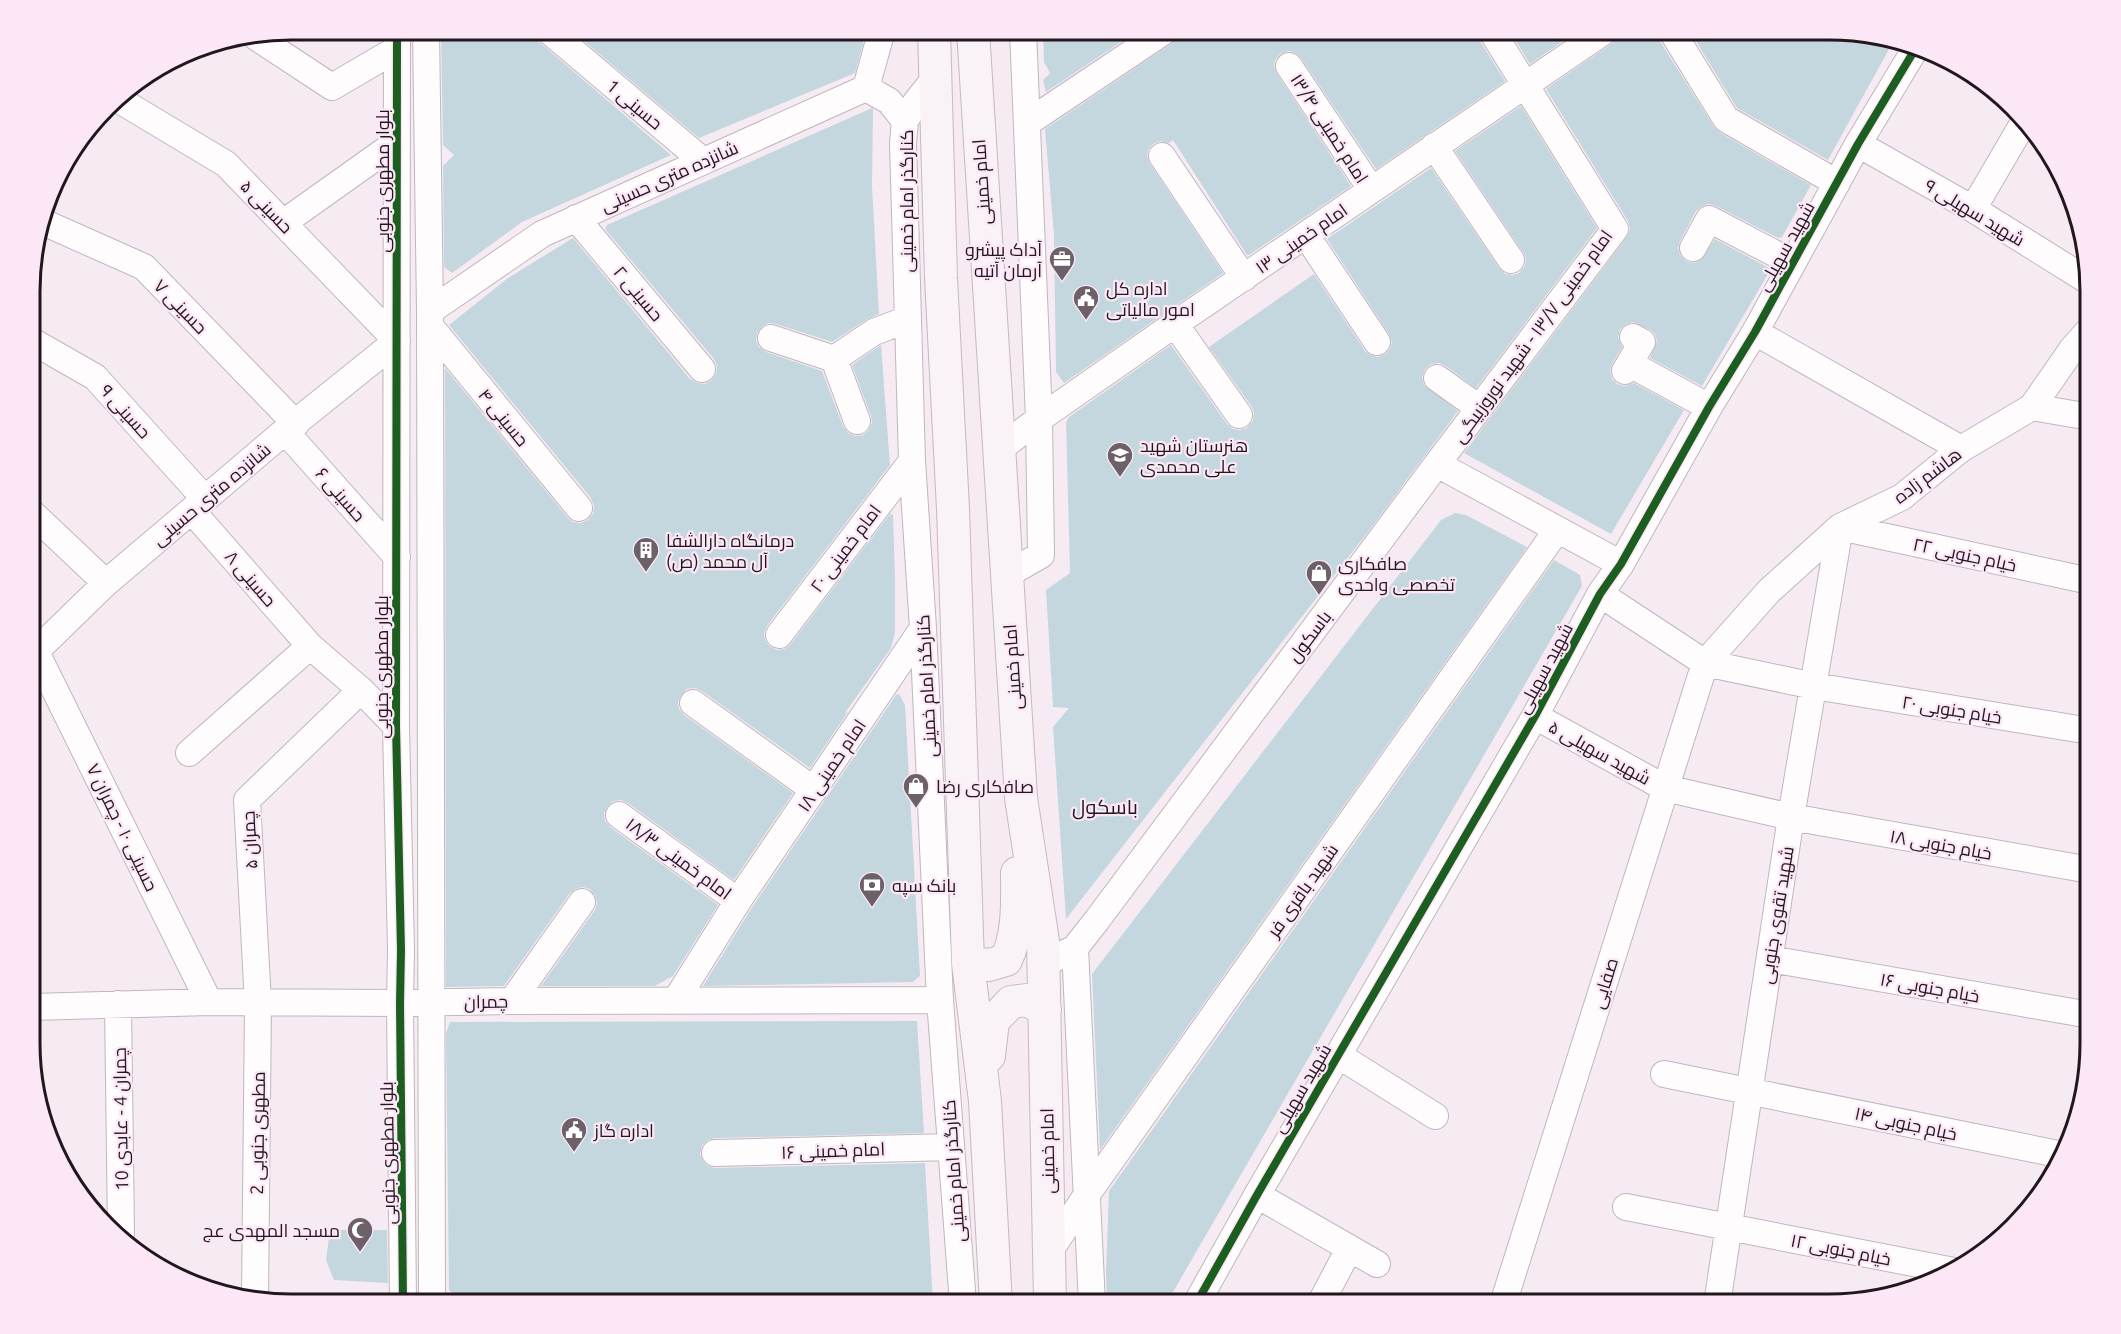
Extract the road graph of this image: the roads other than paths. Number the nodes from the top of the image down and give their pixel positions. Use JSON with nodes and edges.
{"nodes":[{"id":1,"x":396,"y":40,"type":"edge"},
{"id":2,"x":397,"y":40,"type":"edge"},
{"id":3,"x":426,"y":40,"type":"edge"},
{"id":4,"x":560,"y":40,"type":"edge"},
{"id":5,"x":878,"y":40,"type":"edge"},
{"id":6,"x":934,"y":40,"type":"edge"},
{"id":7,"x":974,"y":40,"type":"edge"},
{"id":8,"x":1023,"y":40,"type":"edge"},
{"id":9,"x":1151,"y":40,"type":"edge"},
{"id":10,"x":1497,"y":40,"type":"edge"},
{"id":11,"x":1591,"y":40,"type":"edge"},
{"id":12,"x":1677,"y":40,"type":"edge"},
{"id":13,"x":264,"y":42,"type":"edge"},
{"id":14,"x":1912,"y":55,"type":"edge"},
{"id":15,"x":1289,"y":66,"type":"dead end"},
{"id":16,"x":936,"y":77,"type":"junction"},
{"id":17,"x":1526,"y":85,"type":"junction"},
{"id":18,"x":866,"y":88,"type":"junction"},
{"id":19,"x":125,"y":104,"type":"edge"},
{"id":20,"x":905,"y":122,"type":"junction"},
{"id":21,"x":1027,"y":123,"type":"junction"},
{"id":22,"x":2020,"y":129,"type":"edge"},
{"id":23,"x":397,"y":142,"type":"junction"},
{"id":24,"x":1858,"y":144,"type":"junction"},
{"id":25,"x":1434,"y":146,"type":"junction"},
{"id":26,"x":1162,"y":156,"type":"dead end"},
{"id":27,"x":702,"y":161,"type":"junction"},
{"id":28,"x":1837,"y":183,"type":"junction"},
{"id":29,"x":1371,"y":189,"type":"junction"},
{"id":30,"x":1973,"y":209,"type":"junction"},
{"id":31,"x":576,"y":218,"type":"junction"},
{"id":32,"x":283,"y":223,"type":"junction"},
{"id":33,"x":49,"y":225,"type":"edge"},
{"id":34,"x":1306,"y":235,"type":"junction"},
{"id":35,"x":1693,"y":248,"type":"dead end"},
{"id":36,"x":1510,"y":260,"type":"dead end"},
{"id":37,"x":1792,"y":263,"type":"junction"},
{"id":38,"x":2080,"y":276,"type":"edge"},
{"id":39,"x":1244,"y":278,"type":"junction"},
{"id":40,"x":430,"y":319,"type":"junction"},
{"id":41,"x":908,"y":319,"type":"junction"},
{"id":42,"x":1175,"y":324,"type":"junction"},
{"id":43,"x":1755,"y":332,"type":"junction"},
{"id":44,"x":1633,"y":337,"type":"dead end"},
{"id":45,"x":771,"y":338,"type":"dead end"},
{"id":46,"x":2080,"y":340,"type":"edge"},
{"id":47,"x":397,"y":341,"type":"junction"},
{"id":48,"x":1377,"y":342,"type":"dead end"},
{"id":49,"x":40,"y":346,"type":"edge"},
{"id":50,"x":834,"y":359,"type":"junction"},
{"id":51,"x":702,"y":369,"type":"dead end"},
{"id":52,"x":1437,"y":378,"type":"dead end"},
{"id":53,"x":1709,"y":407,"type":"junction"},
{"id":54,"x":2032,"y":407,"type":"junction"},
{"id":55,"x":1479,"y":408,"type":"junction"},
{"id":56,"x":1239,"y":415,"type":"dead end"},
{"id":57,"x":2080,"y":415,"type":"edge"},
{"id":58,"x":1039,"y":419,"type":"junction"},
{"id":59,"x":857,"y":421,"type":"dead end"},
{"id":60,"x":291,"y":427,"type":"junction"},
{"id":61,"x":912,"y":435,"type":"junction"},
{"id":62,"x":1960,"y":449,"type":"junction"},
{"id":63,"x":998,"y":450,"type":"junction"},
{"id":64,"x":912,"y":461,"type":"junction"},
{"id":65,"x":1437,"y":464,"type":"junction"},
{"id":66,"x":952,"y":474,"type":"junction"},
{"id":67,"x":199,"y":505,"type":"junction"},
{"id":68,"x":579,"y":508,"type":"dead end"},
{"id":69,"x":40,"y":521,"type":"edge"},
{"id":70,"x":1840,"y":527,"type":"junction"},
{"id":71,"x":1557,"y":530,"type":"junction"},
{"id":72,"x":397,"y":557,"type":"junction"},
{"id":73,"x":1621,"y":564,"type":"junction"},
{"id":74,"x":1006,"y":575,"type":"junction"},
{"id":75,"x":2080,"y":579,"type":"edge"},
{"id":76,"x":106,"y":583,"type":"junction"},
{"id":77,"x":1600,"y":594,"type":"junction"},
{"id":78,"x":923,"y":628,"type":"junction"},
{"id":79,"x":779,"y":635,"type":"dead end"},
{"id":80,"x":310,"y":646,"type":"junction"},
{"id":81,"x":40,"y":648,"type":"edge"},
{"id":82,"x":1705,"y":663,"type":"junction"},
{"id":83,"x":40,"y":666,"type":"edge"},
{"id":84,"x":1814,"y":686,"type":"junction"},
{"id":85,"x":361,"y":690,"type":"junction"},
{"id":86,"x":693,"y":703,"type":"dead end"},
{"id":87,"x":1535,"y":716,"type":"junction"},
{"id":88,"x":396,"y":726,"type":"junction"},
{"id":89,"x":2080,"y":729,"type":"edge"},
{"id":90,"x":189,"y":753,"type":"dead end"},
{"id":91,"x":1665,"y":788,"type":"junction"},
{"id":92,"x":814,"y":790,"type":"junction"},
{"id":93,"x":1021,"y":798,"type":"junction"},
{"id":94,"x":619,"y":815,"type":"dead end"},
{"id":95,"x":1791,"y":818,"type":"junction"},
{"id":96,"x":2080,"y":868,"type":"edge"},
{"id":97,"x":738,"y":901,"type":"junction"},
{"id":98,"x":582,"y":902,"type":"dead end"},
{"id":99,"x":1075,"y":948,"type":"junction"},
{"id":100,"x":401,"y":950,"type":"junction"},
{"id":101,"x":431,"y":956,"type":"junction"},
{"id":102,"x":1770,"y":959,"type":"junction"},
{"id":103,"x":968,"y":963,"type":"junction"},
{"id":104,"x":1044,"y":964,"type":"junction"},
{"id":105,"x":676,"y":1000,"type":"junction"},
{"id":106,"x":940,"y":1000,"type":"junction"},
{"id":107,"x":512,"y":1001,"type":"junction"},
{"id":108,"x":209,"y":1002,"type":"junction"},
{"id":109,"x":431,"y":1002,"type":"junction"},
{"id":110,"x":258,"y":1003,"type":"junction"},
{"id":111,"x":118,"y":1004,"type":"junction"},
{"id":112,"x":400,"y":1004,"type":"junction"},
{"id":113,"x":40,"y":1007,"type":"edge"},
{"id":114,"x":1045,"y":1010,"type":"junction"},
{"id":115,"x":2080,"y":1013,"type":"edge"},
{"id":116,"x":400,"y":1034,"type":"junction"},
{"id":117,"x":431,"y":1044,"type":"junction"},
{"id":118,"x":1338,"y":1055,"type":"junction"},
{"id":119,"x":1664,"y":1074,"type":"dead end"},
{"id":120,"x":1749,"y":1090,"type":"junction"},
{"id":121,"x":985,"y":1101,"type":"junction"},
{"id":122,"x":1435,"y":1116,"type":"dead end"},
{"id":123,"x":951,"y":1147,"type":"junction"},
{"id":124,"x":715,"y":1153,"type":"dead end"},
{"id":125,"x":2055,"y":1153,"type":"edge"},
{"id":126,"x":1088,"y":1193,"type":"junction"},
{"id":127,"x":1257,"y":1195,"type":"junction"},
{"id":128,"x":1626,"y":1207,"type":"dead end"},
{"id":129,"x":121,"y":1226,"type":"edge"},
{"id":130,"x":1728,"y":1227,"type":"junction"},
{"id":131,"x":1349,"y":1249,"type":"junction"},
{"id":132,"x":1049,"y":1252,"type":"junction"},
{"id":133,"x":1377,"y":1264,"type":"dead end"},
{"id":134,"x":1940,"y":1268,"type":"edge"},
{"id":135,"x":255,"y":1291,"type":"edge"},
{"id":136,"x":403,"y":1294,"type":"edge"},
{"id":137,"x":432,"y":1294,"type":"edge"},
{"id":138,"x":962,"y":1294,"type":"edge"},
{"id":139,"x":992,"y":1294,"type":"edge"},
{"id":140,"x":1050,"y":1294,"type":"edge"},
{"id":141,"x":1092,"y":1294,"type":"edge"},
{"id":142,"x":1202,"y":1294,"type":"edge"},
{"id":143,"x":1325,"y":1294,"type":"edge"},
{"id":144,"x":1506,"y":1294,"type":"edge"},
{"id":145,"x":1718,"y":1294,"type":"edge"}],
"edges":[{"from":1,"to":13,"type":"street"},
{"from":2,"to":23,"type":"street","name":"بلوار مطهری جنوبی"},
{"from":3,"to":40,"type":"street"},
{"from":4,"to":27,"type":"street","name":"حسینی 1"},
{"from":5,"to":18,"type":"street"},
{"from":6,"to":16,"type":"main road"},
{"from":7,"to":63,"type":"main road","name":"امام خمینی"},
{"from":8,"to":21,"type":"street"},
{"from":9,"to":21,"type":"street"},
{"from":10,"to":17,"type":"street"},
{"from":11,"to":17,"type":"street","name":"امام خمینی ۱۳"},
{"from":12,"to":28,"type":"street"},
{"from":14,"to":24,"type":"street","name":"شهید سهیلی"},
{"from":15,"to":29,"type":"street","name":"امام خمینی ۱۳/۴"},
{"from":16,"to":20,"type":"street","name":"کنارگذر امام خمینی"},
{"from":16,"to":66,"type":"main road"},
{"from":17,"to":25,"type":"street","name":"امام خمینی ۱۳"},
{"from":17,"to":55,"type":"street","name":"امام خمینی ۱۳/۷ - شهید نوروزبیگی"},
{"from":18,"to":20,"type":"street"},
{"from":18,"to":27,"type":"street","name":"شانزده متری حسینی"},
{"from":19,"to":32,"type":"street","name":"حسینی ۵"},
{"from":20,"to":41,"type":"street","name":"کنارگذر امام خمینی"},
{"from":21,"to":58,"type":"street"},
{"from":22,"to":30,"type":"street"},
{"from":23,"to":32,"type":"street"},
{"from":23,"to":47,"type":"street","name":"بلوار مطهری جنوبی"},
{"from":24,"to":28,"type":"street","name":"شهید سهیلی"},
{"from":24,"to":30,"type":"street","name":"شهید سهیلی ۹"},
{"from":25,"to":29,"type":"street","name":"امام خمینی ۱۳"},
{"from":25,"to":36,"type":"street"},
{"from":26,"to":39,"type":"street"},
{"from":27,"to":31,"type":"street","name":"شانزده متری حسینی"},
{"from":28,"to":37,"type":"street","name":"شهید سهیلی"},
{"from":29,"to":34,"type":"street","name":"امام خمینی ۱۳"},
{"from":30,"to":38,"type":"street","name":"شهید سهیلی ۹"},
{"from":31,"to":40,"type":"street","name":"شانزده متری حسینی"},
{"from":31,"to":51,"type":"street","name":"حسینی ۲"},
{"from":32,"to":47,"type":"street","name":"حسینی ۵"},
{"from":33,"to":60,"type":"street","name":"حسینی ۷"},
{"from":34,"to":39,"type":"street","name":"امام خمینی ۱۳"},
{"from":34,"to":48,"type":"street"},
{"from":35,"to":37,"type":"street"},
{"from":37,"to":43,"type":"street","name":"شهید سهیلی"},
{"from":39,"to":42,"type":"street","name":"امام خمینی ۱۳"},
{"from":40,"to":68,"type":"street","name":"حسینی ۴"},
{"from":40,"to":101,"type":"street"},
{"from":41,"to":50,"type":"street"},
{"from":41,"to":61,"type":"street","name":"کنارگذر امام خمینی"},
{"from":42,"to":56,"type":"street"},
{"from":42,"to":58,"type":"street","name":"امام خمینی ۱۳"},
{"from":43,"to":53,"type":"street","name":"شهید سهیلی"},
{"from":43,"to":62,"type":"street"},
{"from":44,"to":53,"type":"street"},
{"from":45,"to":50,"type":"street"},
{"from":46,"to":54,"type":"street","name":"هاشم زاده"},
{"from":47,"to":60,"type":"street","name":"شانزده متری حسینی"},
{"from":47,"to":72,"type":"street","name":"بلوار مطهری جنوبی"},
{"from":49,"to":67,"type":"street","name":"حسینی ۹"},
{"from":50,"to":59,"type":"street"},
{"from":52,"to":55,"type":"street"},
{"from":53,"to":73,"type":"street","name":"شهید سهیلی"},
{"from":54,"to":57,"type":"street"},
{"from":54,"to":62,"type":"street","name":"هاشم زاده"},
{"from":55,"to":65,"type":"street","name":"امام خمینی ۱۳/۷ - شهید نوروزبیگی"},
{"from":58,"to":63,"type":"street","name":"امام خمینی ۱۳"},
{"from":58,"to":74,"type":"street"},
{"from":60,"to":67,"type":"street","name":"شانزده متری حسینی"},
{"from":60,"to":72,"type":"street","name":"حسینی ۶"},
{"from":61,"to":64,"type":"street","name":"کنارگذر امام خمینی"},
{"from":61,"to":66,"type":"street"},
{"from":62,"to":70,"type":"street","name":"هاشم زاده"},
{"from":63,"to":74,"type":"main road","name":"امام خمینی"},
{"from":64,"to":78,"type":"street","name":"کنارگذر امام خمینی"},
{"from":64,"to":79,"type":"street","name":"امام خمینی ۲۰"},
{"from":65,"to":71,"type":"street"},
{"from":65,"to":99,"type":"street","name":"باسکول"},
{"from":66,"to":103,"type":"main road"},
{"from":67,"to":76,"type":"street","name":"شانزده متری حسینی"},
{"from":67,"to":80,"type":"street","name":"حسینی ۸"},
{"from":69,"to":76,"type":"street"},
{"from":70,"to":75,"type":"street","name":"خیام جنوبی ۲۲"},
{"from":70,"to":82,"type":"street","name":"هاشم زاده"},
{"from":70,"to":84,"type":"street","name":"شهید تقوی جنوبی"},
{"from":71,"to":73,"type":"street"},
{"from":71,"to":126,"type":"street","name":"شهید باقری فر"},
{"from":72,"to":88,"type":"street","name":"بلوار مطهری جنوبی"},
{"from":73,"to":77,"type":"street","name":"شهید سهیلی"},
{"from":74,"to":93,"type":"main road","name":"امام خمینی"},
{"from":76,"to":81,"type":"street","name":"شانزده متری حسینی"},
{"from":77,"to":82,"type":"street"},
{"from":77,"to":87,"type":"street","name":"شهید سهیلی"},
{"from":78,"to":92,"type":"street","name":"امام خمینی ۱۸"},
{"from":78,"to":106,"type":"street","name":"کنارگذر امام خمینی"},
{"from":80,"to":85,"type":"street","name":"حسینی ۸"},
{"from":80,"to":90,"type":"street"},
{"from":82,"to":84,"type":"street","name":"خیام جنوبی ۲۰"},
{"from":82,"to":91,"type":"street","name":"صفایی"},
{"from":83,"to":108,"type":"street","name":"حسينی ۱۰ - چمران ۷"},
{"from":84,"to":89,"type":"street","name":"خیام جنوبی ۲۰"},
{"from":84,"to":95,"type":"street","name":"شهید تقوی جنوبی"},
{"from":85,"to":88,"type":"street","name":"حسینی ۸"},
{"from":85,"to":110,"type":"street","name":"چمران ۵"},
{"from":86,"to":92,"type":"street"},
{"from":87,"to":91,"type":"street","name":"شهید سهیلی ۵"},
{"from":87,"to":118,"type":"street","name":"شهید سهیلی"},
{"from":88,"to":100,"type":"street","name":"بلوار مطهری جنوبی"},
{"from":91,"to":95,"type":"street","name":"شهید سهیلی ۵"},
{"from":91,"to":144,"type":"street","name":"صفایی"},
{"from":92,"to":97,"type":"street","name":"امام خمینی ۱۸"},
{"from":93,"to":103,"type":"main road"},
{"from":93,"to":104,"type":"main road","name":"امام خمینی"},
{"from":94,"to":97,"type":"street","name":"امام خمینی ۱۸/۳"},
{"from":95,"to":96,"type":"street","name":"خیام جنوبی ۱۸"},
{"from":95,"to":102,"type":"street","name":"شهید تقوی جنوبی"},
{"from":97,"to":105,"type":"street","name":"امام خمینی ۱۸"},
{"from":98,"to":107,"type":"street"},
{"from":99,"to":104,"type":"street","name":"باسکول"},
{"from":99,"to":126,"type":"street"},
{"from":100,"to":101,"type":"street"},
{"from":100,"to":112,"type":"street","name":"بلوار مطهری جنوبی"},
{"from":101,"to":109,"type":"street"},
{"from":102,"to":115,"type":"street","name":"خیام جنوبی ۱۶"},
{"from":102,"to":120,"type":"street","name":"شهید تقوی جنوبی"},
{"from":103,"to":121,"type":"main road"},
{"from":104,"to":114,"type":"main road","name":"امام خمینی"},
{"from":105,"to":106,"type":"street","name":"چمران"},
{"from":105,"to":107,"type":"street","name":"چمران"},
{"from":106,"to":123,"type":"street","name":"کنارگذر امام خمینی"},
{"from":107,"to":109,"type":"street","name":"چمران"},
{"from":108,"to":110,"type":"street","name":"چمران"},
{"from":108,"to":111,"type":"street","name":"چمران"},
{"from":109,"to":112,"type":"street","name":"چمران"},
{"from":109,"to":117,"type":"street"},
{"from":110,"to":112,"type":"street","name":"چمران"},
{"from":110,"to":135,"type":"street","name":"مطهری جنوبی 2"},
{"from":111,"to":113,"type":"street","name":"چمران"},
{"from":111,"to":129,"type":"street","name":"چمران 4 - عابدی 10"},
{"from":112,"to":116,"type":"street","name":"بلوار مطهری جنوبی"},
{"from":114,"to":121,"type":"main road"},
{"from":114,"to":132,"type":"main road","name":"امام خمینی"},
{"from":116,"to":117,"type":"street"},
{"from":116,"to":136,"type":"street","name":"بلوار مطهری جنوبی"},
{"from":117,"to":137,"type":"street"},
{"from":118,"to":122,"type":"street"},
{"from":118,"to":127,"type":"street","name":"شهید سهیلی"},
{"from":119,"to":120,"type":"street","name":"خیام جنوبی ۱۴"},
{"from":120,"to":125,"type":"street","name":"خیام جنوبی ۱۴"},
{"from":120,"to":130,"type":"street","name":"شهید تقوی جنوبی"},
{"from":121,"to":139,"type":"main road"},
{"from":123,"to":124,"type":"street","name":"امام خمینی ۱۶"},
{"from":123,"to":138,"type":"street","name":"کنارگذر امام خمینی"},
{"from":126,"to":132,"type":"street","name":"شهید باقری فر"},
{"from":126,"to":141,"type":"street"},
{"from":127,"to":131,"type":"street"},
{"from":127,"to":142,"type":"street","name":"شهید سهیلی"},
{"from":128,"to":130,"type":"street","name":"خیام جنوبی ۱۲"},
{"from":130,"to":134,"type":"street","name":"خیام جنوبی ۱۲"},
{"from":130,"to":145,"type":"street","name":"شهید تقوی جنوبی"},
{"from":131,"to":133,"type":"street"},
{"from":131,"to":143,"type":"street"},
{"from":132,"to":140,"type":"main road","name":"امام خمینی"}]}
